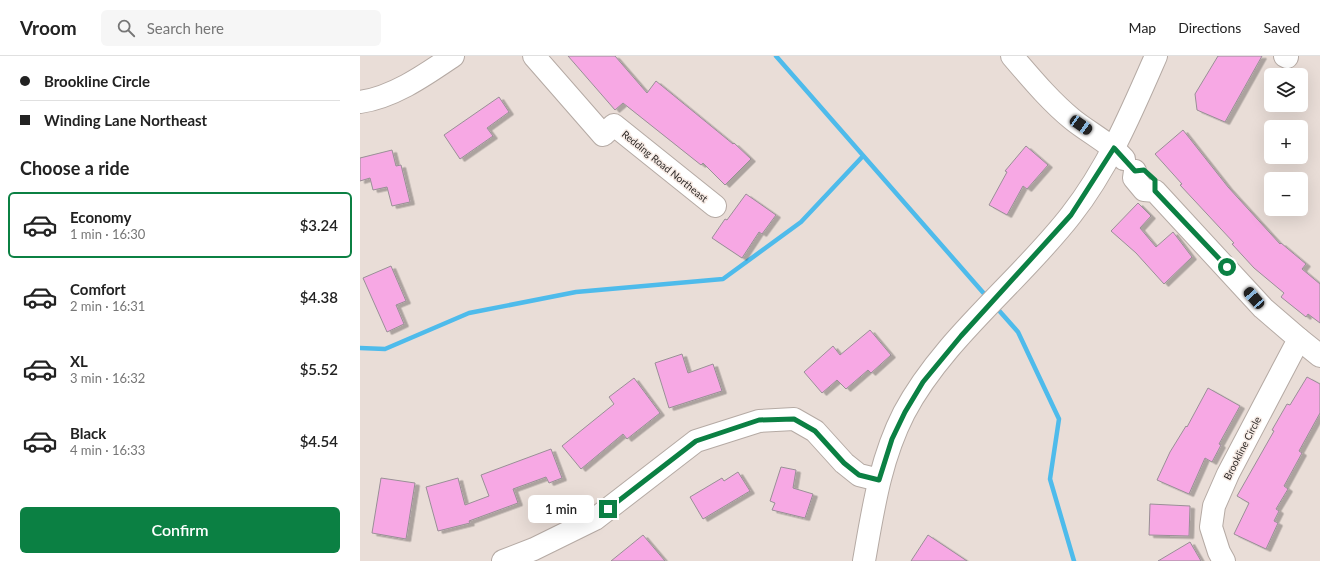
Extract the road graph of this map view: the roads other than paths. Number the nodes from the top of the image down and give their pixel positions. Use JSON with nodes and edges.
{"nodes":[{"id":1,"x":452,"y":56,"type":"edge"},
{"id":2,"x":534,"y":56,"type":"edge"},
{"id":3,"x":1012,"y":56,"type":"edge"},
{"id":4,"x":1156,"y":56,"type":"edge"},
{"id":5,"x":360,"y":102,"type":"edge"},
{"id":6,"x":1114,"y":148,"type":"junction"},
{"id":7,"x":715,"y":206,"type":"dead end"},
{"id":8,"x":1299,"y":339,"type":"junction"},
{"id":9,"x":1320,"y":356,"type":"edge"},
{"id":10,"x":879,"y":480,"type":"junction"},
{"id":11,"x":503,"y":561,"type":"edge"},
{"id":12,"x":864,"y":561,"type":"edge"},
{"id":13,"x":1224,"y":561,"type":"edge"}],
"edges":[{"from":1,"to":5,"type":"street"},
{"from":2,"to":7,"type":"street","name":"Redding Road Northeast"},
{"from":3,"to":6,"type":"street"},
{"from":4,"to":6,"type":"street"},
{"from":6,"to":8,"type":"street"},
{"from":6,"to":10,"type":"street"},
{"from":8,"to":9,"type":"street"},
{"from":8,"to":13,"type":"street","name":"Brookline Circle"},
{"from":10,"to":11,"type":"street"},
{"from":10,"to":12,"type":"street"}]}
